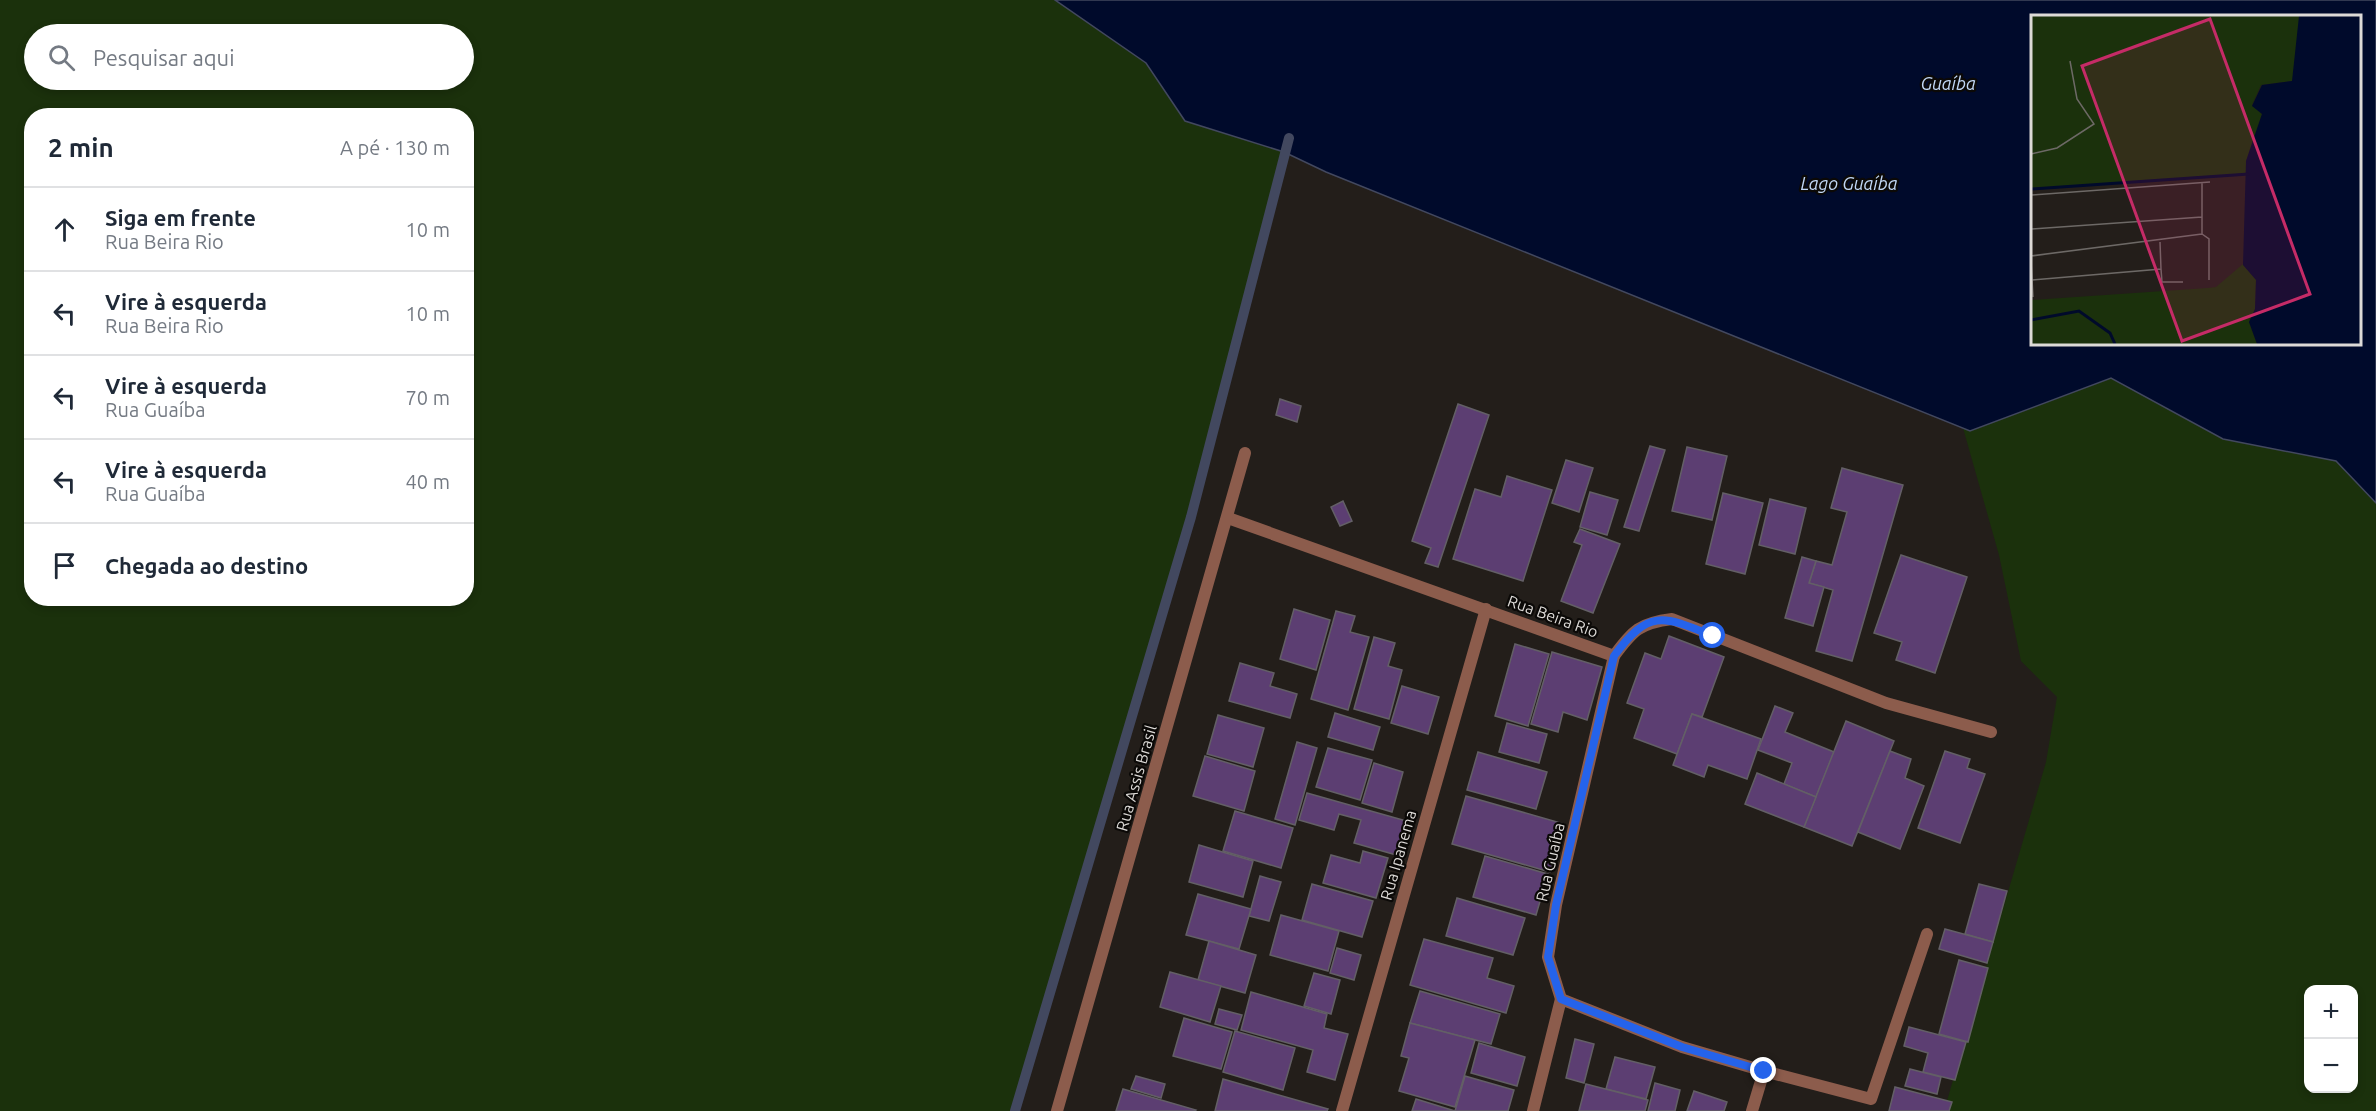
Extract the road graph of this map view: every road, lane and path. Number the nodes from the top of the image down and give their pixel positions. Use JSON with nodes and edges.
{"nodes":[{"id":1,"x":1245,"y":453,"type":"dead end"},
{"id":2,"x":1228,"y":518,"type":"junction"},
{"id":3,"x":1486,"y":609,"type":"junction"},
{"id":4,"x":1614,"y":656,"type":"junction"},
{"id":5,"x":1991,"y":732,"type":"dead end"},
{"id":6,"x":1927,"y":934,"type":"dead end"},
{"id":7,"x":1561,"y":999,"type":"junction"},
{"id":8,"x":1764,"y":1071,"type":"junction"},
{"id":9,"x":1057,"y":1111,"type":"edge"},
{"id":10,"x":1342,"y":1111,"type":"edge"},
{"id":11,"x":1533,"y":1111,"type":"edge"},
{"id":12,"x":1752,"y":1111,"type":"edge"}],
"edges":[{"from":1,"to":2,"type":"street","name":"Rua Assis Brasil"},
{"from":2,"to":3,"type":"street","name":"Rua Beira Rio"},
{"from":2,"to":9,"type":"street","name":"Rua Assis Brasil"},
{"from":3,"to":4,"type":"street","name":"Rua Beira Rio"},
{"from":3,"to":10,"type":"street","name":"Rua Ipanema"},
{"from":4,"to":5,"type":"street","name":"Rua Beira Rio"},
{"from":4,"to":7,"type":"street","name":"Rua Guaíba"},
{"from":6,"to":8,"type":"street"},
{"from":7,"to":8,"type":"street"},
{"from":7,"to":11,"type":"street"},
{"from":8,"to":12,"type":"street"}]}
